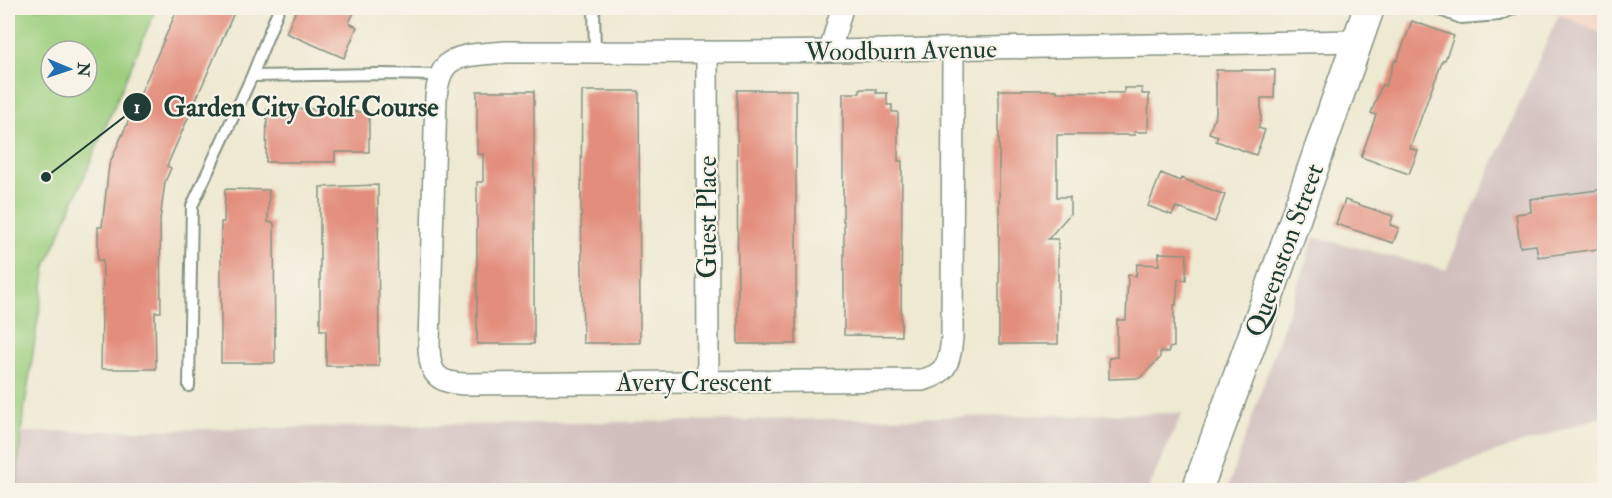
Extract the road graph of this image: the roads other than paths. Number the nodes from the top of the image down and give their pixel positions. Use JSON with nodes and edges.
{"nodes":[{"id":1,"x":279,"y":8,"type":"edge"},
{"id":2,"x":594,"y":8,"type":"edge"},
{"id":3,"x":842,"y":8,"type":"edge"},
{"id":4,"x":1369,"y":8,"type":"edge"},
{"id":5,"x":1435,"y":8,"type":"edge"},
{"id":6,"x":1515,"y":8,"type":"edge"},
{"id":7,"x":1358,"y":41,"type":"junction"},
{"id":8,"x":953,"y":49,"type":"junction"},
{"id":9,"x":830,"y":51,"type":"junction"},
{"id":10,"x":595,"y":52,"type":"junction"},
{"id":11,"x":707,"y":52,"type":"junction"},
{"id":12,"x":443,"y":70,"type":"junction"},
{"id":13,"x":252,"y":76,"type":"junction"},
{"id":14,"x":708,"y":382,"type":"junction"},
{"id":15,"x":189,"y":386,"type":"dead end"},
{"id":16,"x":1197,"y":490,"type":"edge"}],
"edges":[{"from":1,"to":13,"type":"lane"},
{"from":2,"to":10,"type":"lane"},
{"from":3,"to":9,"type":"street"},
{"from":4,"to":7,"type":"main road","name":"Queenston Street"},
{"from":5,"to":6,"type":"lane"},
{"from":7,"to":8,"type":"street","name":"Woodburn Avenue"},
{"from":7,"to":16,"type":"main road","name":"Queenston Street"},
{"from":8,"to":9,"type":"street","name":"Woodburn Avenue"},
{"from":8,"to":14,"type":"street","name":"Avery Crescent"},
{"from":9,"to":11,"type":"street","name":"Woodburn Avenue"},
{"from":10,"to":11,"type":"street","name":"Woodburn Avenue"},
{"from":10,"to":12,"type":"street","name":"Woodburn Avenue"},
{"from":11,"to":14,"type":"street","name":"Guest Place"},
{"from":12,"to":13,"type":"lane"},
{"from":12,"to":14,"type":"street","name":"Avery Crescent"},
{"from":13,"to":15,"type":"lane"}]}
